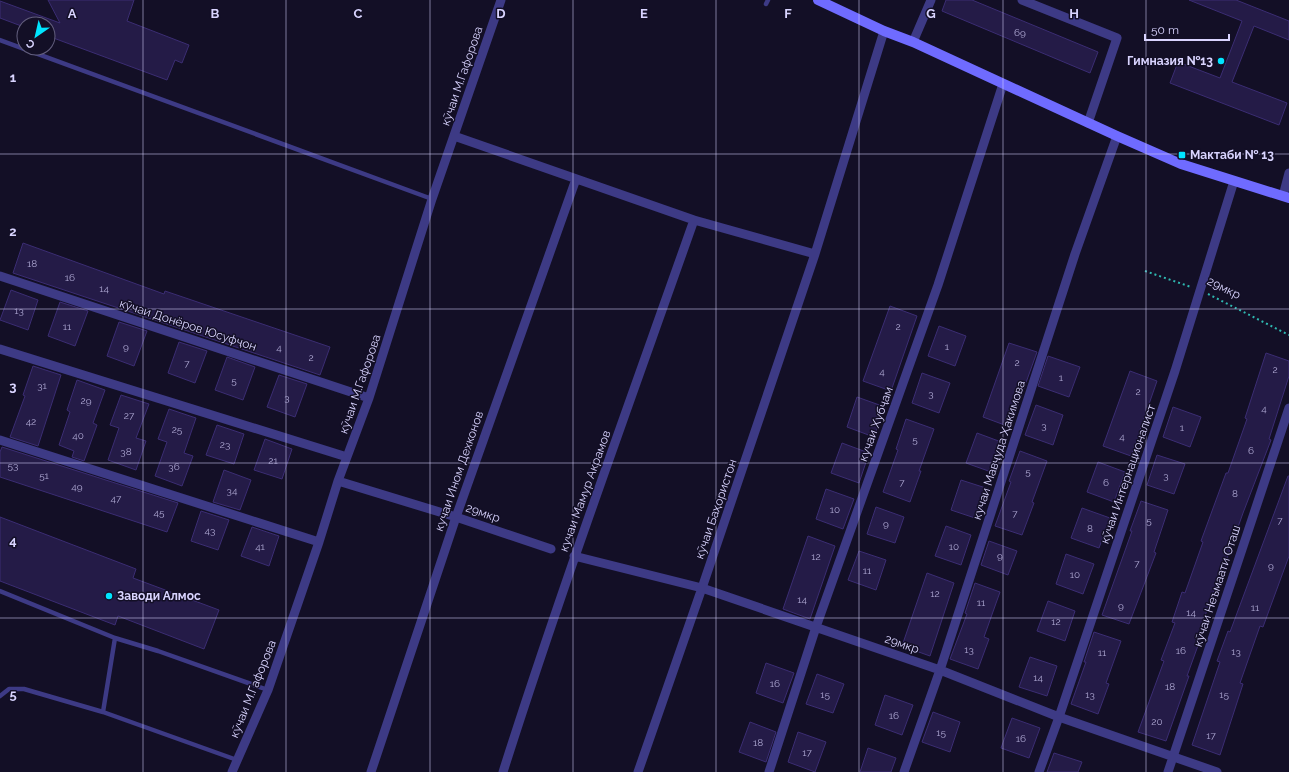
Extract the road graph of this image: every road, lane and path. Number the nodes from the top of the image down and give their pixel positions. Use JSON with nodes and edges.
{"nodes":[{"id":1,"x":501,"y":0,"type":"edge"},
{"id":2,"x":818,"y":0,"type":"edge"},
{"id":3,"x":931,"y":0,"type":"edge"},
{"id":4,"x":1022,"y":0,"type":"edge"},
{"id":5,"x":884,"y":31,"type":"junction"},
{"id":6,"x":0,"y":40,"type":"edge"},
{"id":7,"x":913,"y":42,"type":"junction"},
{"id":8,"x":1003,"y":84,"type":"junction"},
{"id":9,"x":1088,"y":123,"type":"junction"},
{"id":10,"x":454,"y":136,"type":"junction"},
{"id":11,"x":1117,"y":136,"type":"junction"},
{"id":12,"x":1289,"y":173,"type":"edge"},
{"id":13,"x":576,"y":179,"type":"junction"},
{"id":14,"x":1234,"y":181,"type":"junction"},
{"id":15,"x":1286,"y":197,"type":"edge"},
{"id":16,"x":432,"y":199,"type":"junction"},
{"id":17,"x":694,"y":220,"type":"junction"},
{"id":18,"x":815,"y":254,"type":"junction"},
{"id":19,"x":1145,"y":271,"type":"dead end"},
{"id":20,"x":0,"y":276,"type":"edge"},
{"id":21,"x":1201,"y":290,"type":"junction"},
{"id":22,"x":1289,"y":335,"type":"edge"},
{"id":23,"x":0,"y":348,"type":"edge"},
{"id":24,"x":369,"y":398,"type":"junction"},
{"id":25,"x":1289,"y":408,"type":"edge"},
{"id":26,"x":0,"y":440,"type":"edge"},
{"id":27,"x":347,"y":457,"type":"junction"},
{"id":28,"x":338,"y":481,"type":"junction"},
{"id":29,"x":456,"y":517,"type":"junction"},
{"id":30,"x":319,"y":542,"type":"junction"},
{"id":31,"x":550,"y":549,"type":"dead end"},
{"id":32,"x":574,"y":556,"type":"junction"},
{"id":33,"x":702,"y":588,"type":"junction"},
{"id":34,"x":0,"y":591,"type":"edge"},
{"id":35,"x":816,"y":627,"type":"junction"},
{"id":36,"x":115,"y":638,"type":"junction"},
{"id":37,"x":940,"y":670,"type":"junction"},
{"id":38,"x":268,"y":690,"type":"junction"},
{"id":39,"x":0,"y":696,"type":"edge"},
{"id":40,"x":103,"y":712,"type":"junction"},
{"id":41,"x":1059,"y":717,"type":"junction"},
{"id":42,"x":1173,"y":757,"type":"junction"},
{"id":43,"x":237,"y":760,"type":"junction"},
{"id":44,"x":232,"y":772,"type":"edge"},
{"id":45,"x":371,"y":772,"type":"edge"},
{"id":46,"x":502,"y":772,"type":"edge"},
{"id":47,"x":638,"y":772,"type":"edge"},
{"id":48,"x":769,"y":772,"type":"edge"},
{"id":49,"x":904,"y":772,"type":"edge"},
{"id":50,"x":1039,"y":772,"type":"edge"},
{"id":51,"x":1168,"y":772,"type":"edge"},
{"id":52,"x":1217,"y":772,"type":"edge"}],
"edges":[{"from":1,"to":10,"type":"street","name":"кӯчаи М.Гафорова"},
{"from":2,"to":5,"type":"main road"},
{"from":3,"to":7,"type":"street"},
{"from":4,"to":9,"type":"street"},
{"from":5,"to":7,"type":"main road"},
{"from":5,"to":18,"type":"street","name":"кӯчаи Баҳористон"},
{"from":6,"to":16,"type":"lane"},
{"from":7,"to":8,"type":"main road"},
{"from":8,"to":9,"type":"main road"},
{"from":8,"to":35,"type":"street","name":"кучаи Хубҷам"},
{"from":9,"to":11,"type":"main road"},
{"from":10,"to":13,"type":"street"},
{"from":10,"to":16,"type":"street","name":"кӯчаи М.Гафорова"},
{"from":11,"to":14,"type":"main road"},
{"from":11,"to":37,"type":"street","name":"кучаи Мавҷуда Ҳакимова"},
{"from":12,"to":15,"type":"street"},
{"from":13,"to":17,"type":"street"},
{"from":13,"to":29,"type":"street","name":"кучаи Ином Дехконов"},
{"from":14,"to":15,"type":"main road"},
{"from":14,"to":21,"type":"street","name":"кӯчаи Интернационалист"},
{"from":16,"to":24,"type":"street","name":"кӯчаи М.Гафорова"},
{"from":17,"to":18,"type":"street"},
{"from":17,"to":32,"type":"street","name":"кучаи Мамур Акрамов"},
{"from":18,"to":33,"type":"street","name":"кӯчаи Баҳористон"},
{"from":19,"to":21,"type":"path","name":"29мкр"},
{"from":20,"to":24,"type":"street","name":"кӯчаи Донёров Юсуфҷон"},
{"from":21,"to":22,"type":"path","name":"29мкр"},
{"from":21,"to":41,"type":"street","name":"кӯчаи Интернационалист"},
{"from":23,"to":27,"type":"street"},
{"from":24,"to":27,"type":"street","name":"кӯчаи М.Гафорова"},
{"from":25,"to":42,"type":"street","name":"кӯчаи Неъмаати Оташ"},
{"from":26,"to":30,"type":"street"},
{"from":27,"to":28,"type":"street","name":"кӯчаи М.Гафорова"},
{"from":28,"to":29,"type":"street","name":"29мкр"},
{"from":28,"to":30,"type":"street","name":"кӯчаи М.Гафорова"},
{"from":29,"to":31,"type":"street","name":"29мкр"},
{"from":29,"to":45,"type":"street","name":"кучаи Ином Дехконов"},
{"from":30,"to":38,"type":"street","name":"кӯчаи М.Гафорова"},
{"from":32,"to":33,"type":"street","name":"29мкр"},
{"from":32,"to":46,"type":"street","name":"кучаи Мамур Акрамов"},
{"from":33,"to":35,"type":"street","name":"29мкр"},
{"from":33,"to":47,"type":"street","name":"кӯчаи Баҳористон"},
{"from":34,"to":36,"type":"lane"},
{"from":35,"to":37,"type":"street","name":"29мкр"},
{"from":35,"to":48,"type":"street","name":"кучаи Хубҷам"},
{"from":36,"to":38,"type":"lane"},
{"from":36,"to":40,"type":"lane"},
{"from":37,"to":41,"type":"street","name":"29мкр"},
{"from":37,"to":49,"type":"street","name":"кучаи Мавҷуда Ҳакимова"},
{"from":38,"to":43,"type":"street","name":"кӯчаи М.Гафорова"},
{"from":39,"to":40,"type":"lane"},
{"from":40,"to":43,"type":"lane"},
{"from":41,"to":42,"type":"street","name":"29мкр"},
{"from":41,"to":50,"type":"street","name":"кӯчаи Интернационалист"},
{"from":42,"to":51,"type":"street","name":"кӯчаи Неъмаати Оташ"},
{"from":42,"to":52,"type":"street","name":"29мкр"},
{"from":43,"to":44,"type":"street","name":"кӯчаи М.Гафорова"}]}
